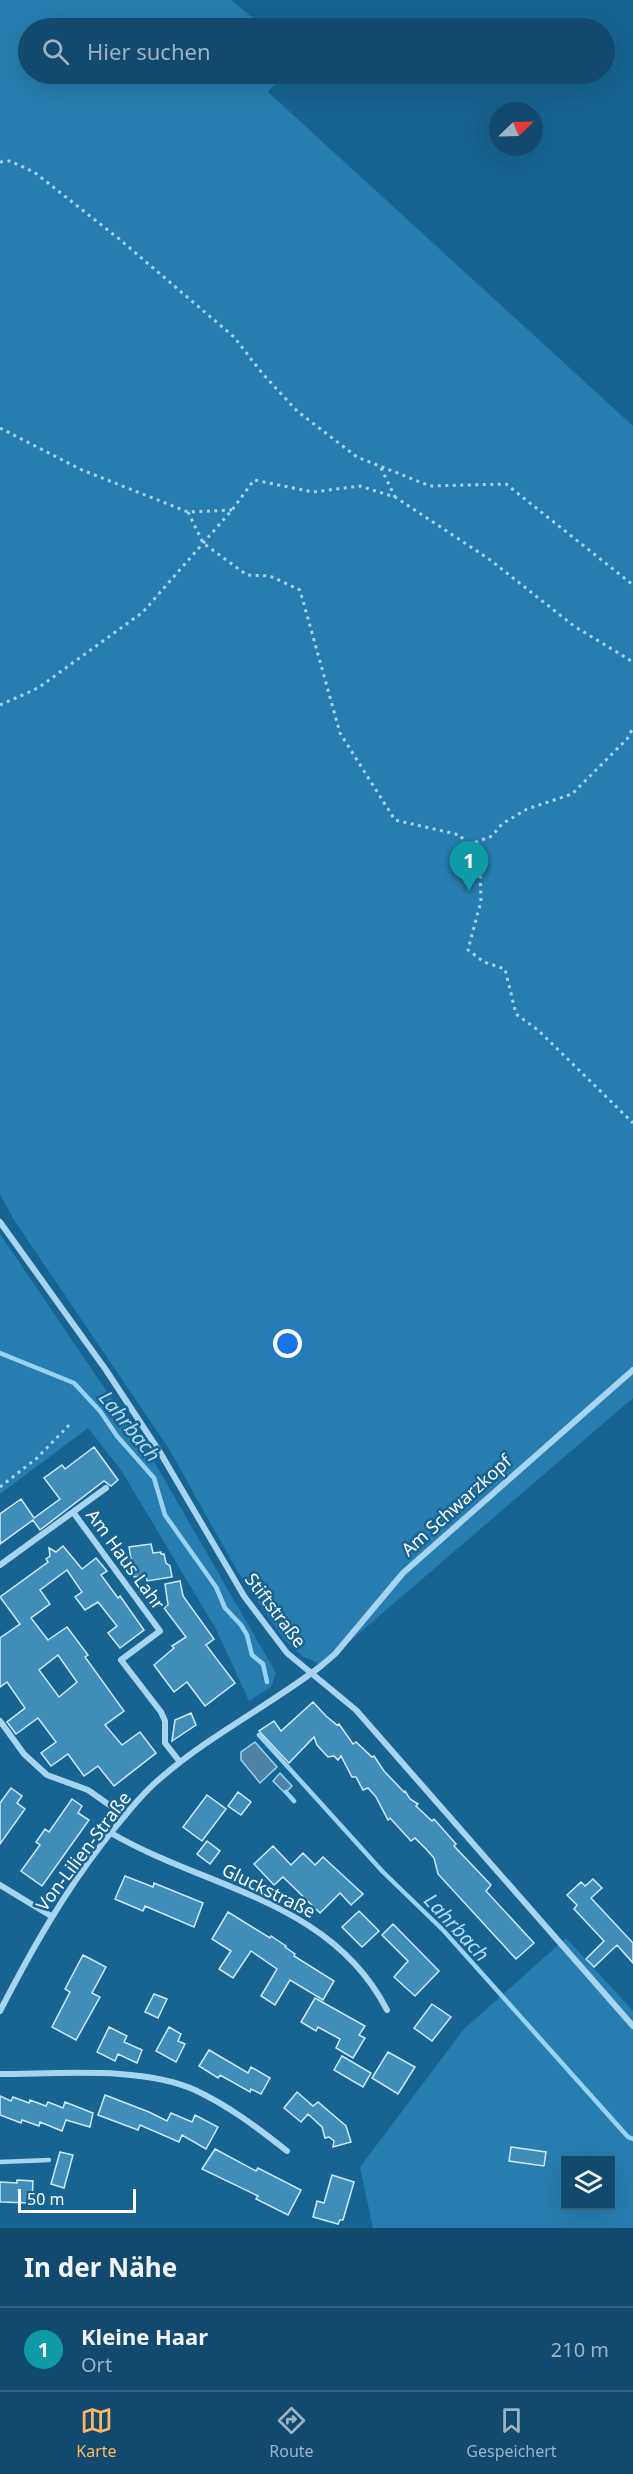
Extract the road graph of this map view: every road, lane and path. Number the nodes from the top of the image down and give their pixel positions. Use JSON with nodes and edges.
{"nodes":[{"id":1,"x":0,"y":162,"type":"edge"},
{"id":2,"x":0,"y":428,"type":"edge"},
{"id":3,"x":380,"y":466,"type":"junction"},
{"id":4,"x":395,"y":497,"type":"junction"},
{"id":5,"x":232,"y":510,"type":"junction"},
{"id":6,"x":188,"y":512,"type":"junction"},
{"id":7,"x":203,"y":543,"type":"junction"},
{"id":8,"x":633,"y":585,"type":"edge"},
{"id":9,"x":633,"y":662,"type":"edge"},
{"id":10,"x":0,"y":705,"type":"edge"},
{"id":11,"x":633,"y":728,"type":"edge"},
{"id":12,"x":468,"y":846,"type":"junction"},
{"id":13,"x":633,"y":1123,"type":"edge"},
{"id":14,"x":0,"y":1222,"type":"edge"},
{"id":15,"x":633,"y":1370,"type":"edge"},
{"id":16,"x":72,"y":1422,"type":"dead end"},
{"id":17,"x":0,"y":1487,"type":"edge"},
{"id":18,"x":106,"y":1488,"type":"dead end"},
{"id":19,"x":73,"y":1512,"type":"junction"},
{"id":20,"x":0,"y":1565,"type":"edge"},
{"id":21,"x":310,"y":1674,"type":"junction"},
{"id":22,"x":0,"y":1720,"type":"edge"},
{"id":23,"x":180,"y":1762,"type":"junction"},
{"id":24,"x":125,"y":1816,"type":"junction"},
{"id":25,"x":111,"y":1833,"type":"junction"},
{"id":26,"x":0,"y":1885,"type":"edge"},
{"id":27,"x":51,"y":1916,"type":"junction"},
{"id":28,"x":387,"y":2010,"type":"dead end"},
{"id":29,"x":0,"y":2011,"type":"edge"},
{"id":30,"x":633,"y":2026,"type":"edge"},
{"id":31,"x":0,"y":2074,"type":"edge"},
{"id":32,"x":287,"y":2151,"type":"dead end"},
{"id":33,"x":48,"y":2160,"type":"dead end"},
{"id":34,"x":0,"y":2162,"type":"edge"}],
"edges":[{"from":1,"to":3,"type":"path"},
{"from":2,"to":6,"type":"path"},
{"from":3,"to":4,"type":"path"},
{"from":3,"to":8,"type":"path"},
{"from":4,"to":5,"type":"path"},
{"from":4,"to":9,"type":"path"},
{"from":5,"to":6,"type":"path"},
{"from":5,"to":7,"type":"path"},
{"from":6,"to":7,"type":"path"},
{"from":7,"to":10,"type":"path"},
{"from":7,"to":12,"type":"path"},
{"from":11,"to":12,"type":"path"},
{"from":12,"to":13,"type":"path"},
{"from":14,"to":21,"type":"street","name":"Stiftstraße"},
{"from":15,"to":21,"type":"street","name":"Am Schwarzkopf"},
{"from":16,"to":17,"type":"path"},
{"from":18,"to":19,"type":"street","name":"Am Haus Lahr"},
{"from":19,"to":20,"type":"street","name":"Am Haus Lahr"},
{"from":19,"to":23,"type":"street","name":"Am Haus Lahr"},
{"from":21,"to":23,"type":"street","name":"Von-Lilien-Straße"},
{"from":21,"to":30,"type":"street","name":"Stiftstraße"},
{"from":22,"to":24,"type":"street"},
{"from":23,"to":24,"type":"street","name":"Von-Lilien-Straße"},
{"from":24,"to":25,"type":"street","name":"Von-Lilien-Straße"},
{"from":25,"to":27,"type":"street","name":"Von-Lilien-Straße"},
{"from":25,"to":28,"type":"street","name":"Gluckstraße"},
{"from":26,"to":27,"type":"street"},
{"from":27,"to":29,"type":"street","name":"Von-Lilien-Straße"},
{"from":31,"to":32,"type":"street"},
{"from":33,"to":34,"type":"lane"}]}
